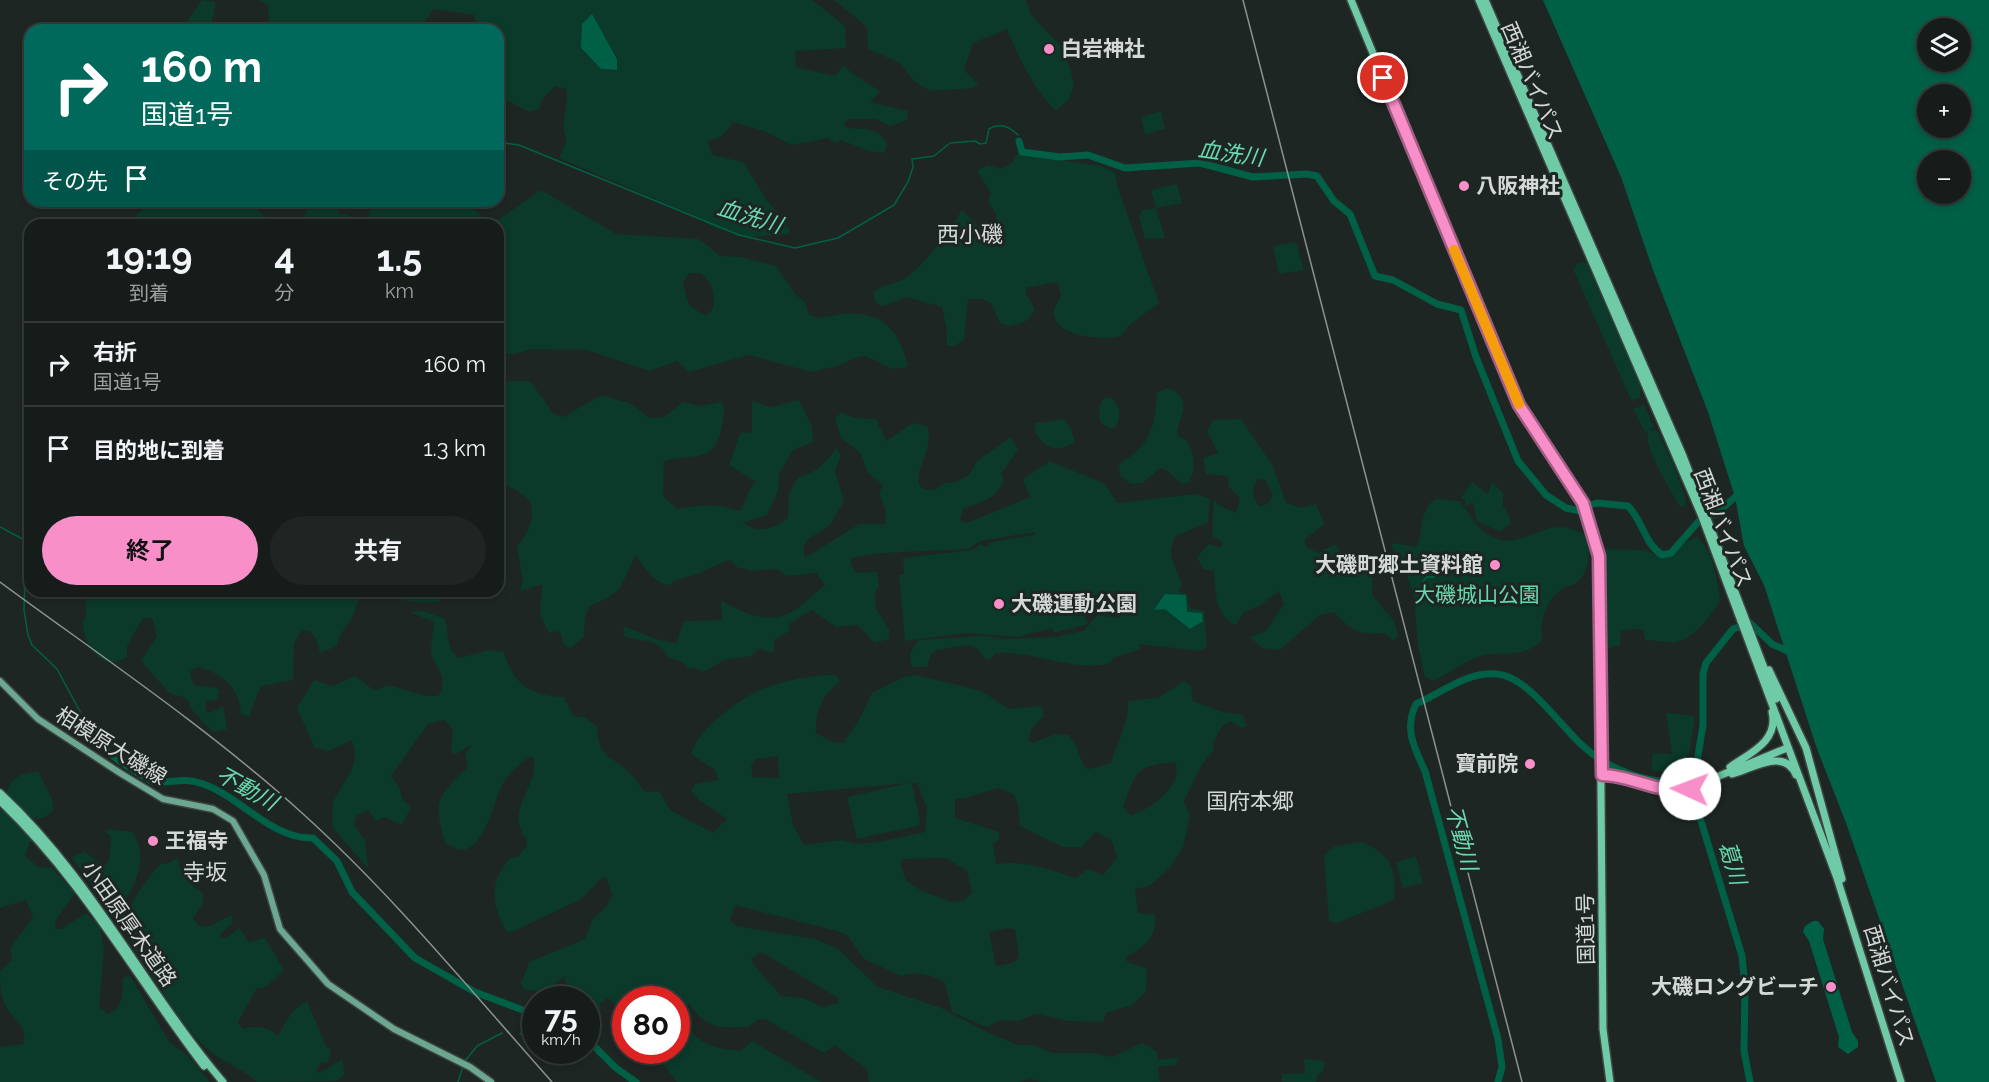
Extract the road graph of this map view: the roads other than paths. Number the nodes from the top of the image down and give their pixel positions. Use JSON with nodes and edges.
{"nodes":[{"id":1,"x":1351,"y":0,"type":"edge"},
{"id":2,"x":1479,"y":0,"type":"edge"},
{"id":3,"x":1485,"y":0,"type":"edge"},
{"id":4,"x":1742,"y":616,"type":"junction"},
{"id":5,"x":1754,"y":648,"type":"junction"},
{"id":6,"x":0,"y":681,"type":"edge"},
{"id":7,"x":1786,"y":748,"type":"dead end"},
{"id":8,"x":1602,"y":775,"type":"junction"},
{"id":9,"x":1722,"y":775,"type":"junction"},
{"id":10,"x":0,"y":793,"type":"edge"},
{"id":11,"x":0,"y":801,"type":"edge"},
{"id":12,"x":1821,"y":832,"type":"junction"},
{"id":13,"x":1842,"y":879,"type":"junction"},
{"id":14,"x":217,"y":1082,"type":"edge"},
{"id":15,"x":223,"y":1082,"type":"edge"},
{"id":16,"x":491,"y":1082,"type":"edge"},
{"id":17,"x":1610,"y":1082,"type":"edge"},
{"id":18,"x":1903,"y":1082,"type":"edge"}],
"edges":[{"from":1,"to":8,"type":"highway","name":"国道1号"},
{"from":2,"to":4,"type":"highway","name":"西湘バイパス"},
{"from":3,"to":4,"type":"highway","name":"西湘バイパス"},
{"from":4,"to":5,"type":"highway","name":"西湘バイパス"},
{"from":5,"to":9,"type":"highway"},
{"from":5,"to":12,"type":"highway","name":"西湘バイパス"},
{"from":5,"to":13,"type":"highway","name":"西湘バイパス"},
{"from":5,"to":13,"type":"highway"},
{"from":6,"to":16,"type":"main road","name":"相模原大磯線"},
{"from":7,"to":9,"type":"highway"},
{"from":8,"to":9,"type":"highway"},
{"from":8,"to":17,"type":"highway","name":"国道1号"},
{"from":9,"to":12,"type":"highway"},
{"from":10,"to":15,"type":"highway","name":"小田原厚木道路"},
{"from":11,"to":14,"type":"highway","name":"小田原厚木道路"},
{"from":12,"to":18,"type":"highway","name":"西湘バイパス"},
{"from":13,"to":18,"type":"highway","name":"西湘バイパス"}]}
